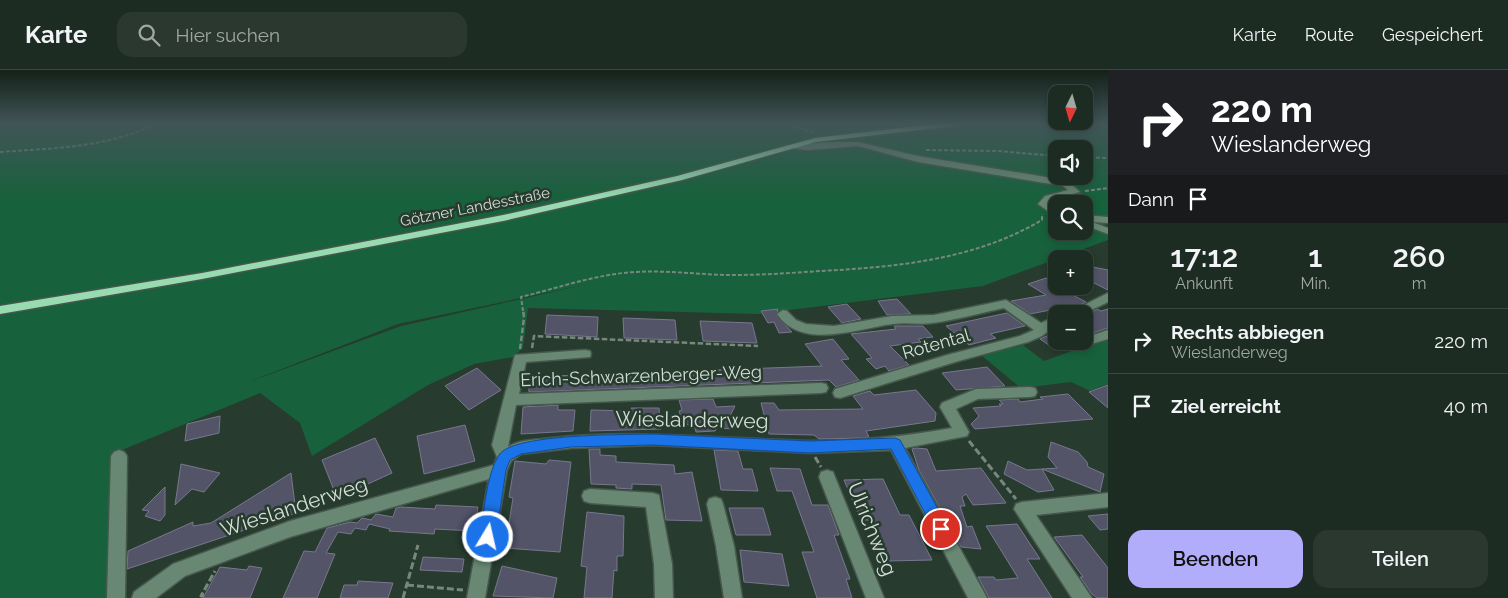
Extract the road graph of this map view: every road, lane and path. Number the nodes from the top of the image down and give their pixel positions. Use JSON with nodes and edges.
{"nodes":[{"id":1,"x":33,"y":149,"type":"edge"},
{"id":2,"x":780,"y":149,"type":"edge"},
{"id":3,"x":877,"y":149,"type":"edge"},
{"id":4,"x":920,"y":150,"type":"dead end"},
{"id":5,"x":0,"y":152,"type":"edge"},
{"id":6,"x":1048,"y":155,"type":"edge"},
{"id":7,"x":1093,"y":158,"type":"edge"},
{"id":8,"x":1108,"y":158,"type":"edge"},
{"id":9,"x":1108,"y":188,"type":"edge"},
{"id":10,"x":1075,"y":192,"type":"junction"},
{"id":11,"x":1045,"y":207,"type":"junction"},
{"id":12,"x":1048,"y":209,"type":"edge"},
{"id":13,"x":1093,"y":219,"type":"edge"},
{"id":14,"x":1108,"y":220,"type":"edge"},
{"id":15,"x":1093,"y":226,"type":"edge"},
{"id":16,"x":1108,"y":232,"type":"edge"},
{"id":17,"x":1108,"y":297,"type":"edge"},
{"id":18,"x":1091,"y":305,"type":"edge"},
{"id":19,"x":0,"y":310,"type":"edge"},
{"id":20,"x":783,"y":314,"type":"dead end"},
{"id":21,"x":1048,"y":325,"type":"edge"},
{"id":22,"x":1041,"y":329,"type":"junction"},
{"id":23,"x":1108,"y":334,"type":"edge"},
{"id":24,"x":1093,"y":339,"type":"edge"},
{"id":25,"x":758,"y":346,"type":"dead end"},
{"id":26,"x":584,"y":354,"type":"dead end"},
{"id":27,"x":525,"y":357,"type":"junction"},
{"id":28,"x":821,"y":388,"type":"dead end"},
{"id":29,"x":1030,"y":392,"type":"dead end"},
{"id":30,"x":840,"y":393,"type":"dead end"},
{"id":31,"x":510,"y":400,"type":"junction"},
{"id":32,"x":962,"y":432,"type":"junction"},
{"id":33,"x":895,"y":444,"type":"junction"},
{"id":34,"x":810,"y":447,"type":"junction"},
{"id":35,"x":119,"y":456,"type":"dead end"},
{"id":36,"x":502,"y":463,"type":"junction"},
{"id":37,"x":827,"y":477,"type":"joint"},
{"id":38,"x":590,"y":496,"type":"dead end"},
{"id":39,"x":1108,"y":500,"type":"edge"},
{"id":40,"x":715,"y":504,"type":"dead end"},
{"id":41,"x":1022,"y":509,"type":"junction"},
{"id":42,"x":418,"y":545,"type":"dead end"},
{"id":43,"x":225,"y":552,"type":"junction"},
{"id":44,"x":407,"y":585,"type":"junction"},
{"id":45,"x":476,"y":595,"type":"edge"},
{"id":46,"x":204,"y":596,"type":"dead end"},
{"id":47,"x":116,"y":598,"type":"edge"},
{"id":48,"x":142,"y":598,"type":"edge"},
{"id":49,"x":403,"y":598,"type":"edge"},
{"id":50,"x":664,"y":598,"type":"edge"},
{"id":51,"x":733,"y":598,"type":"edge"},
{"id":52,"x":875,"y":598,"type":"edge"},
{"id":53,"x":978,"y":598,"type":"edge"},
{"id":54,"x":1083,"y":598,"type":"edge"}],
"edges":[{"from":1,"to":5,"type":"path"},
{"from":2,"to":19,"type":"main road","name":"Götzner Landesstraße"},
{"from":3,"to":10,"type":"street"},
{"from":4,"to":6,"type":"path"},
{"from":7,"to":8,"type":"path"},
{"from":9,"to":10,"type":"path"},
{"from":10,"to":11,"type":"street"},
{"from":11,"to":12,"type":"street"},
{"from":11,"to":27,"type":"path"},
{"from":13,"to":14,"type":"street"},
{"from":15,"to":16,"type":"street"},
{"from":17,"to":18,"type":"street"},
{"from":20,"to":22,"type":"street","name":"Rotental"},
{"from":21,"to":22,"type":"street","name":"Rotental"},
{"from":22,"to":30,"type":"street","name":"Rotental"},
{"from":23,"to":24,"type":"street"},
{"from":25,"to":27,"type":"path"},
{"from":26,"to":27,"type":"street","name":"Erich-Schwarzenberger-Weg"},
{"from":27,"to":31,"type":"street","name":"Erich-Schwarzenberger-Weg"},
{"from":28,"to":31,"type":"street","name":"Erich-Schwarzenberger-Weg"},
{"from":29,"to":32,"type":"street"},
{"from":31,"to":36,"type":"street"},
{"from":32,"to":33,"type":"street","name":"Wieslanderweg"},
{"from":32,"to":41,"type":"path"},
{"from":33,"to":34,"type":"street","name":"Wieslanderweg"},
{"from":33,"to":53,"type":"street"},
{"from":34,"to":36,"type":"street","name":"Wieslanderweg"},
{"from":34,"to":37,"type":"path"},
{"from":35,"to":47,"type":"street"},
{"from":36,"to":43,"type":"street","name":"Wieslanderweg"},
{"from":36,"to":45,"type":"street"},
{"from":37,"to":52,"type":"street","name":"Ulrichweg"},
{"from":38,"to":50,"type":"street"},
{"from":39,"to":41,"type":"street"},
{"from":40,"to":51,"type":"street"},
{"from":41,"to":54,"type":"street"},
{"from":42,"to":44,"type":"path"},
{"from":43,"to":46,"type":"path"},
{"from":43,"to":48,"type":"street","name":"Wieslanderweg"},
{"from":44,"to":45,"type":"path"},
{"from":44,"to":49,"type":"path"}]}
